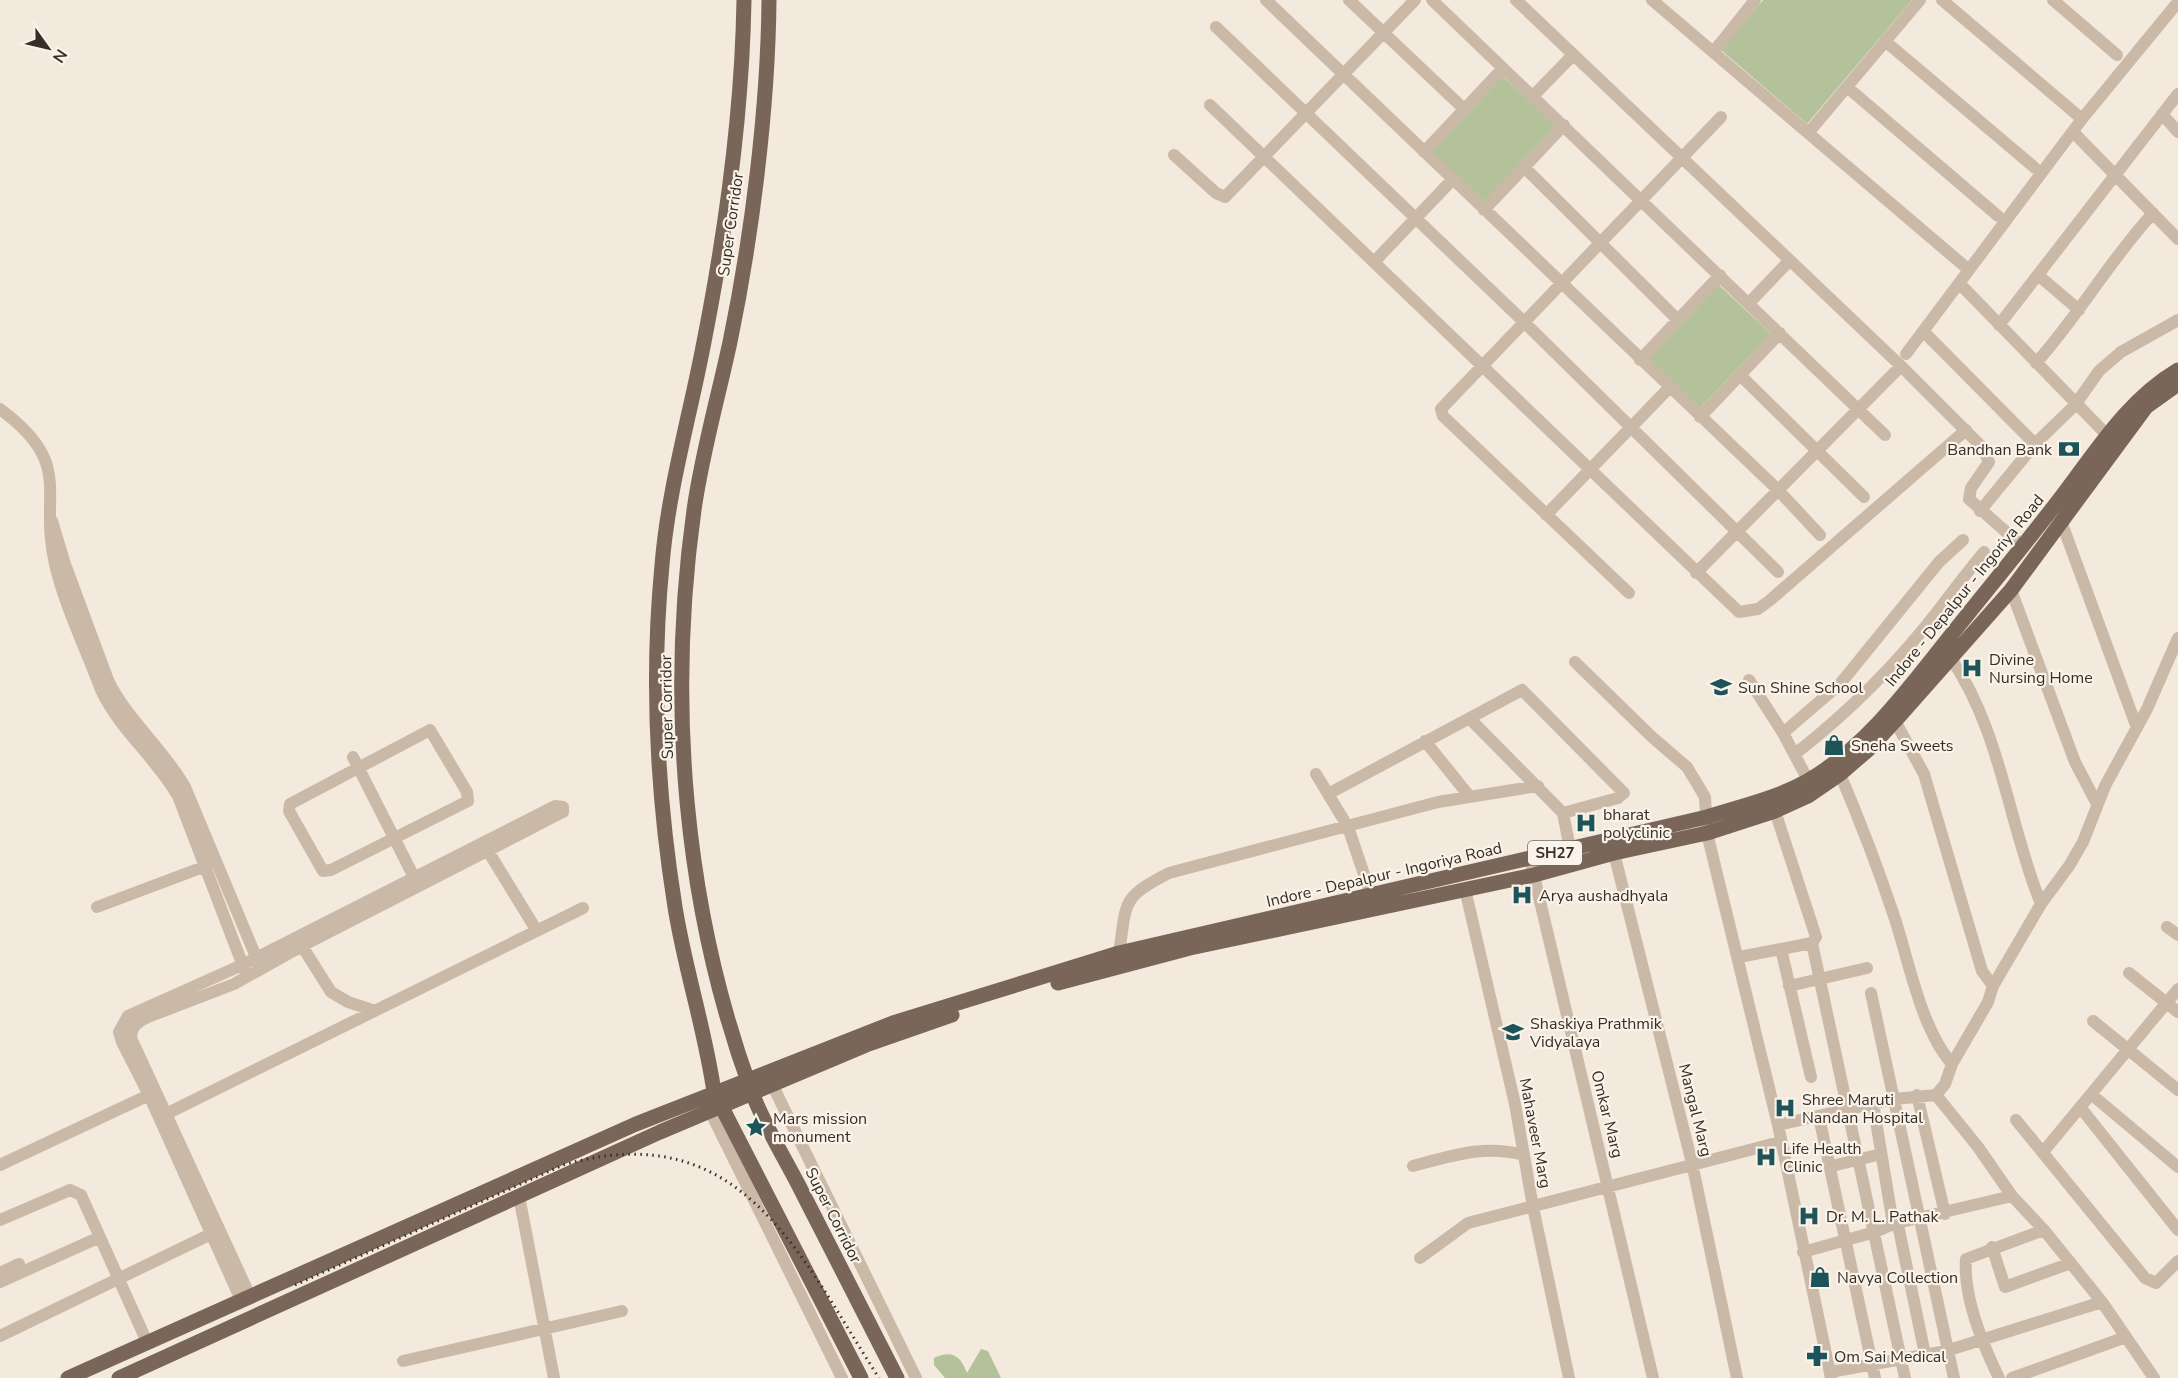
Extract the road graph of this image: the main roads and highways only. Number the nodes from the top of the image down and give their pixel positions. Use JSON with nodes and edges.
{"nodes":[{"id":1,"x":744,"y":0,"type":"edge"},
{"id":2,"x":769,"y":0,"type":"edge"},
{"id":3,"x":2178,"y":370,"type":"edge"},
{"id":4,"x":2178,"y":384,"type":"edge"},
{"id":5,"x":769,"y":1078,"type":"junction"},
{"id":6,"x":750,"y":1086,"type":"junction"},
{"id":7,"x":712,"y":1101,"type":"junction"},
{"id":8,"x":599,"y":1140,"type":"junction"},
{"id":9,"x":618,"y":1151,"type":"junction"},
{"id":10,"x":68,"y":1378,"type":"edge"},
{"id":11,"x":118,"y":1378,"type":"edge"},
{"id":12,"x":861,"y":1378,"type":"edge"},
{"id":13,"x":897,"y":1378,"type":"edge"}],
"edges":[{"from":1,"to":7,"type":"main road","name":"Super Corridor"},
{"from":2,"to":6,"type":"main road","name":"Super Corridor"},
{"from":3,"to":5,"type":"main road","name":"Indore - Depalpur - Ingoriya Road","number":"SH27"},
{"from":4,"to":5,"type":"main road","name":"Indore - Depalpur - Ingoriya Road","number":"SH27"},
{"from":5,"to":6,"type":"main road","name":"Indore - Depalpur - Ingoriya Road","number":"SH27"},
{"from":6,"to":7,"type":"main road","name":"Indore - Depalpur - Ingoriya Road","number":"SH27"},
{"from":6,"to":13,"type":"main road","name":"Super Corridor"},
{"from":7,"to":8,"type":"main road"},
{"from":7,"to":9,"type":"main road"},
{"from":7,"to":12,"type":"main road","name":"Super Corridor"},
{"from":8,"to":9,"type":"main road"},
{"from":8,"to":10,"type":"main road"},
{"from":9,"to":11,"type":"main road"}]}
